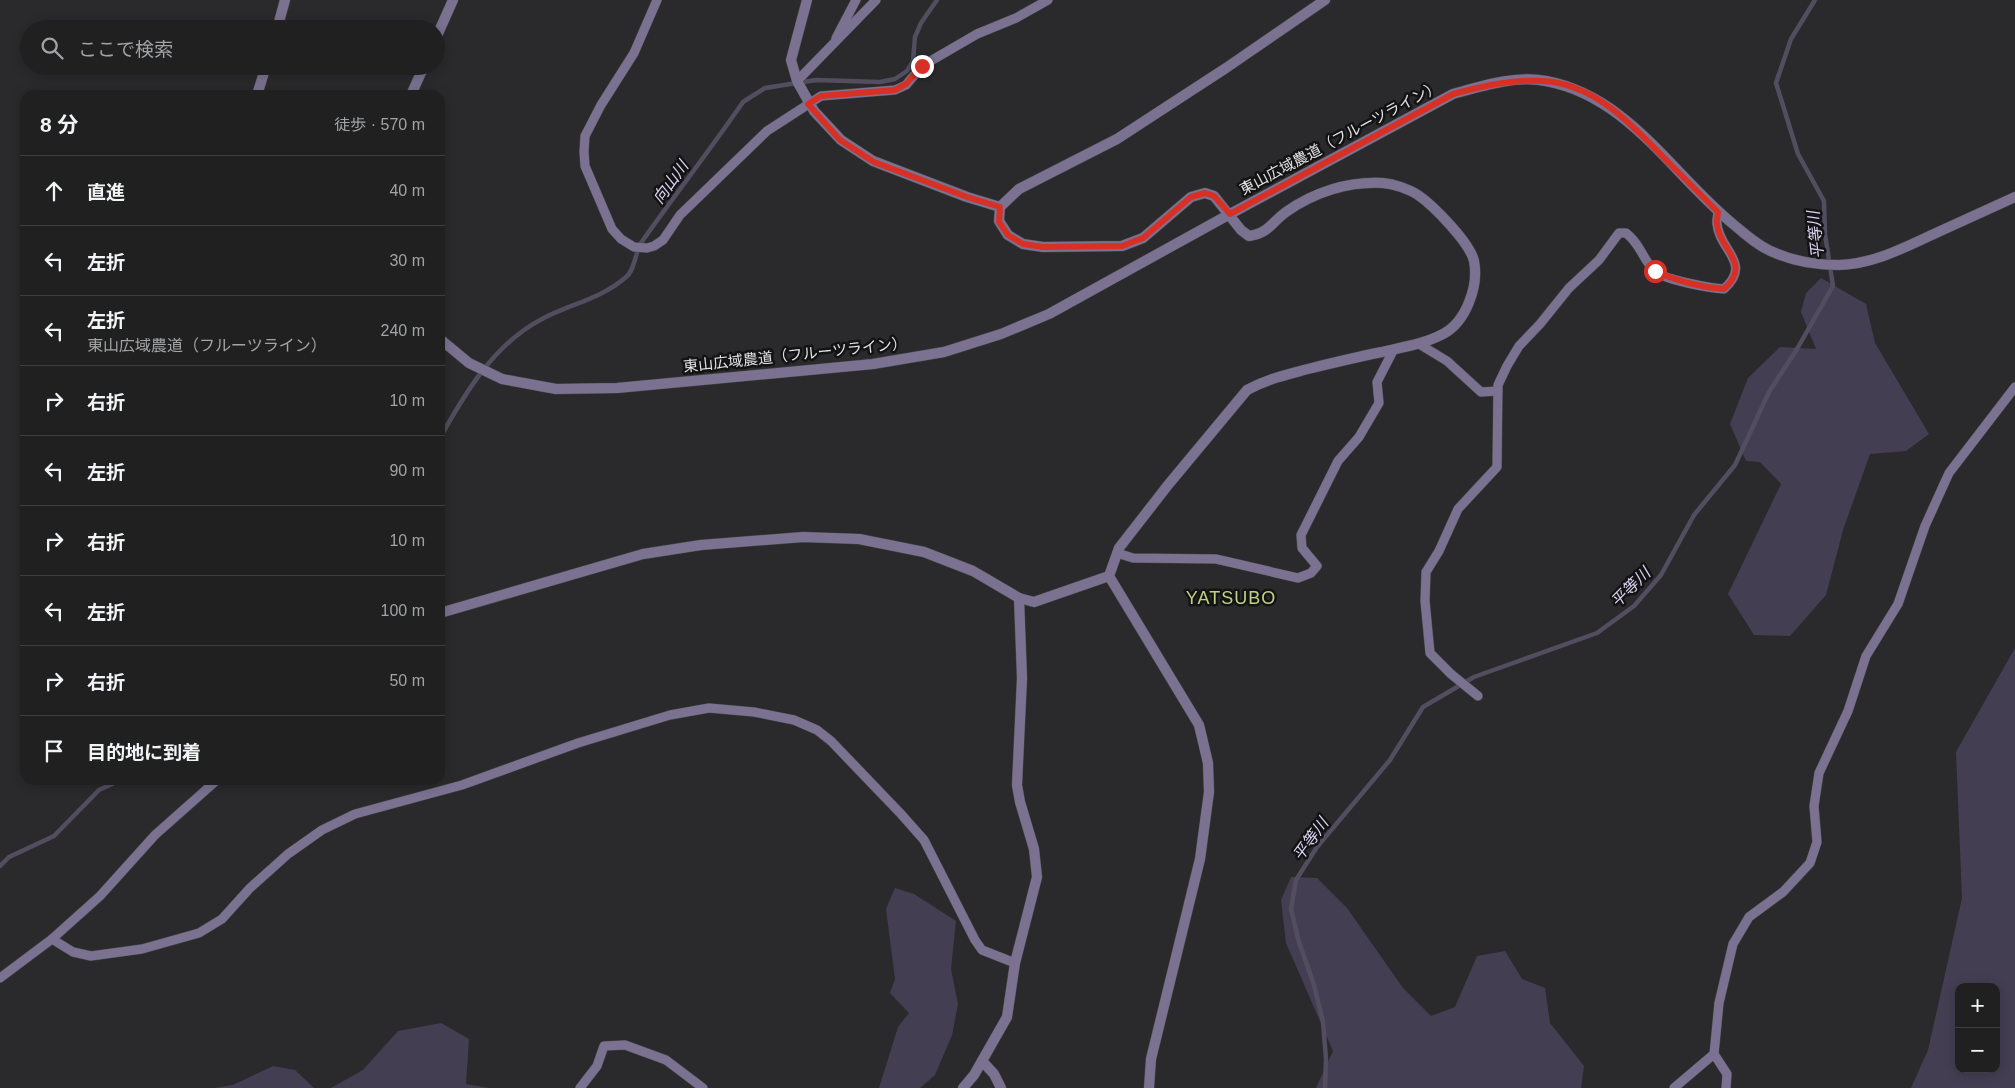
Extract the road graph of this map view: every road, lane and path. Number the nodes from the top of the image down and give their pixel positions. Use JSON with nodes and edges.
{"nodes":[{"id":1,"x":285,"y":0,"type":"edge"},
{"id":2,"x":453,"y":0,"type":"edge"},
{"id":3,"x":657,"y":0,"type":"edge"},
{"id":4,"x":808,"y":0,"type":"edge"},
{"id":5,"x":856,"y":0,"type":"edge"},
{"id":6,"x":876,"y":0,"type":"edge"},
{"id":7,"x":1048,"y":0,"type":"edge"},
{"id":8,"x":1325,"y":0,"type":"edge"},
{"id":9,"x":279,"y":20,"type":"edge"},
{"id":10,"x":444,"y":20,"type":"edge"},
{"id":11,"x":832,"y":47,"type":"junction"},
{"id":12,"x":263,"y":75,"type":"edge"},
{"id":13,"x":420,"y":75,"type":"edge"},
{"id":14,"x":797,"y":81,"type":"junction"},
{"id":15,"x":259,"y":90,"type":"edge"},
{"id":16,"x":413,"y":90,"type":"edge"},
{"id":17,"x":808,"y":104,"type":"junction"},
{"id":18,"x":2015,"y":197,"type":"edge"},
{"id":19,"x":1000,"y":207,"type":"junction"},
{"id":20,"x":1718,"y":212,"type":"junction"},
{"id":21,"x":1230,"y":214,"type":"junction"},
{"id":22,"x":445,"y":343,"type":"edge"},
{"id":23,"x":1419,"y":344,"type":"junction"},
{"id":24,"x":1394,"y":349,"type":"junction"},
{"id":25,"x":2015,"y":387,"type":"edge"},
{"id":26,"x":1498,"y":391,"type":"junction"},
{"id":27,"x":1117,"y":553,"type":"junction"},
{"id":28,"x":1109,"y":576,"type":"junction"},
{"id":29,"x":1019,"y":598,"type":"junction"},
{"id":30,"x":445,"y":612,"type":"edge"},
{"id":31,"x":1474,"y":693,"type":"dead end"},
{"id":32,"x":211,"y":785,"type":"edge"},
{"id":33,"x":52,"y":939,"type":"junction"},
{"id":34,"x":1015,"y":963,"type":"junction"},
{"id":35,"x":0,"y":978,"type":"edge"},
{"id":36,"x":1714,"y":1054,"type":"junction"},
{"id":37,"x":982,"y":1061,"type":"junction"},
{"id":38,"x":580,"y":1088,"type":"edge"},
{"id":39,"x":703,"y":1088,"type":"edge"},
{"id":40,"x":963,"y":1088,"type":"edge"},
{"id":41,"x":1001,"y":1088,"type":"edge"},
{"id":42,"x":1148,"y":1088,"type":"edge"},
{"id":43,"x":1674,"y":1088,"type":"edge"},
{"id":44,"x":1726,"y":1088,"type":"edge"}],
"edges":[{"from":1,"to":9,"type":"street"},
{"from":2,"to":10,"type":"street"},
{"from":3,"to":17,"type":"lane"},
{"from":4,"to":14,"type":"street"},
{"from":5,"to":11,"type":"lane"},
{"from":6,"to":11,"type":"lane"},
{"from":7,"to":17,"type":"lane"},
{"from":8,"to":19,"type":"street"},
{"from":11,"to":14,"type":"lane"},
{"from":12,"to":15,"type":"street"},
{"from":13,"to":16,"type":"street"},
{"from":14,"to":17,"type":"street"},
{"from":17,"to":19,"type":"street"},
{"from":18,"to":20,"type":"street","name":"東山広域農道（フルーツライン）"},
{"from":19,"to":21,"type":"street"},
{"from":20,"to":21,"type":"street","name":"東山広域農道（フルーツライン）"},
{"from":20,"to":26,"type":"lane"},
{"from":21,"to":22,"type":"street","name":"東山広域農道（フルーツライン）"},
{"from":21,"to":23,"type":"street"},
{"from":23,"to":24,"type":"street"},
{"from":23,"to":26,"type":"lane"},
{"from":24,"to":27,"type":"street"},
{"from":24,"to":27,"type":"lane"},
{"from":25,"to":36,"type":"lane"},
{"from":26,"to":31,"type":"lane"},
{"from":27,"to":28,"type":"street"},
{"from":28,"to":29,"type":"street"},
{"from":28,"to":42,"type":"street"},
{"from":29,"to":30,"type":"street"},
{"from":29,"to":34,"type":"street"},
{"from":32,"to":33,"type":"lane"},
{"from":33,"to":34,"type":"lane"},
{"from":33,"to":35,"type":"lane"},
{"from":34,"to":37,"type":"street"},
{"from":36,"to":43,"type":"lane"},
{"from":36,"to":44,"type":"lane"},
{"from":37,"to":40,"type":"street"},
{"from":37,"to":41,"type":"street"},
{"from":38,"to":39,"type":"lane"}]}
